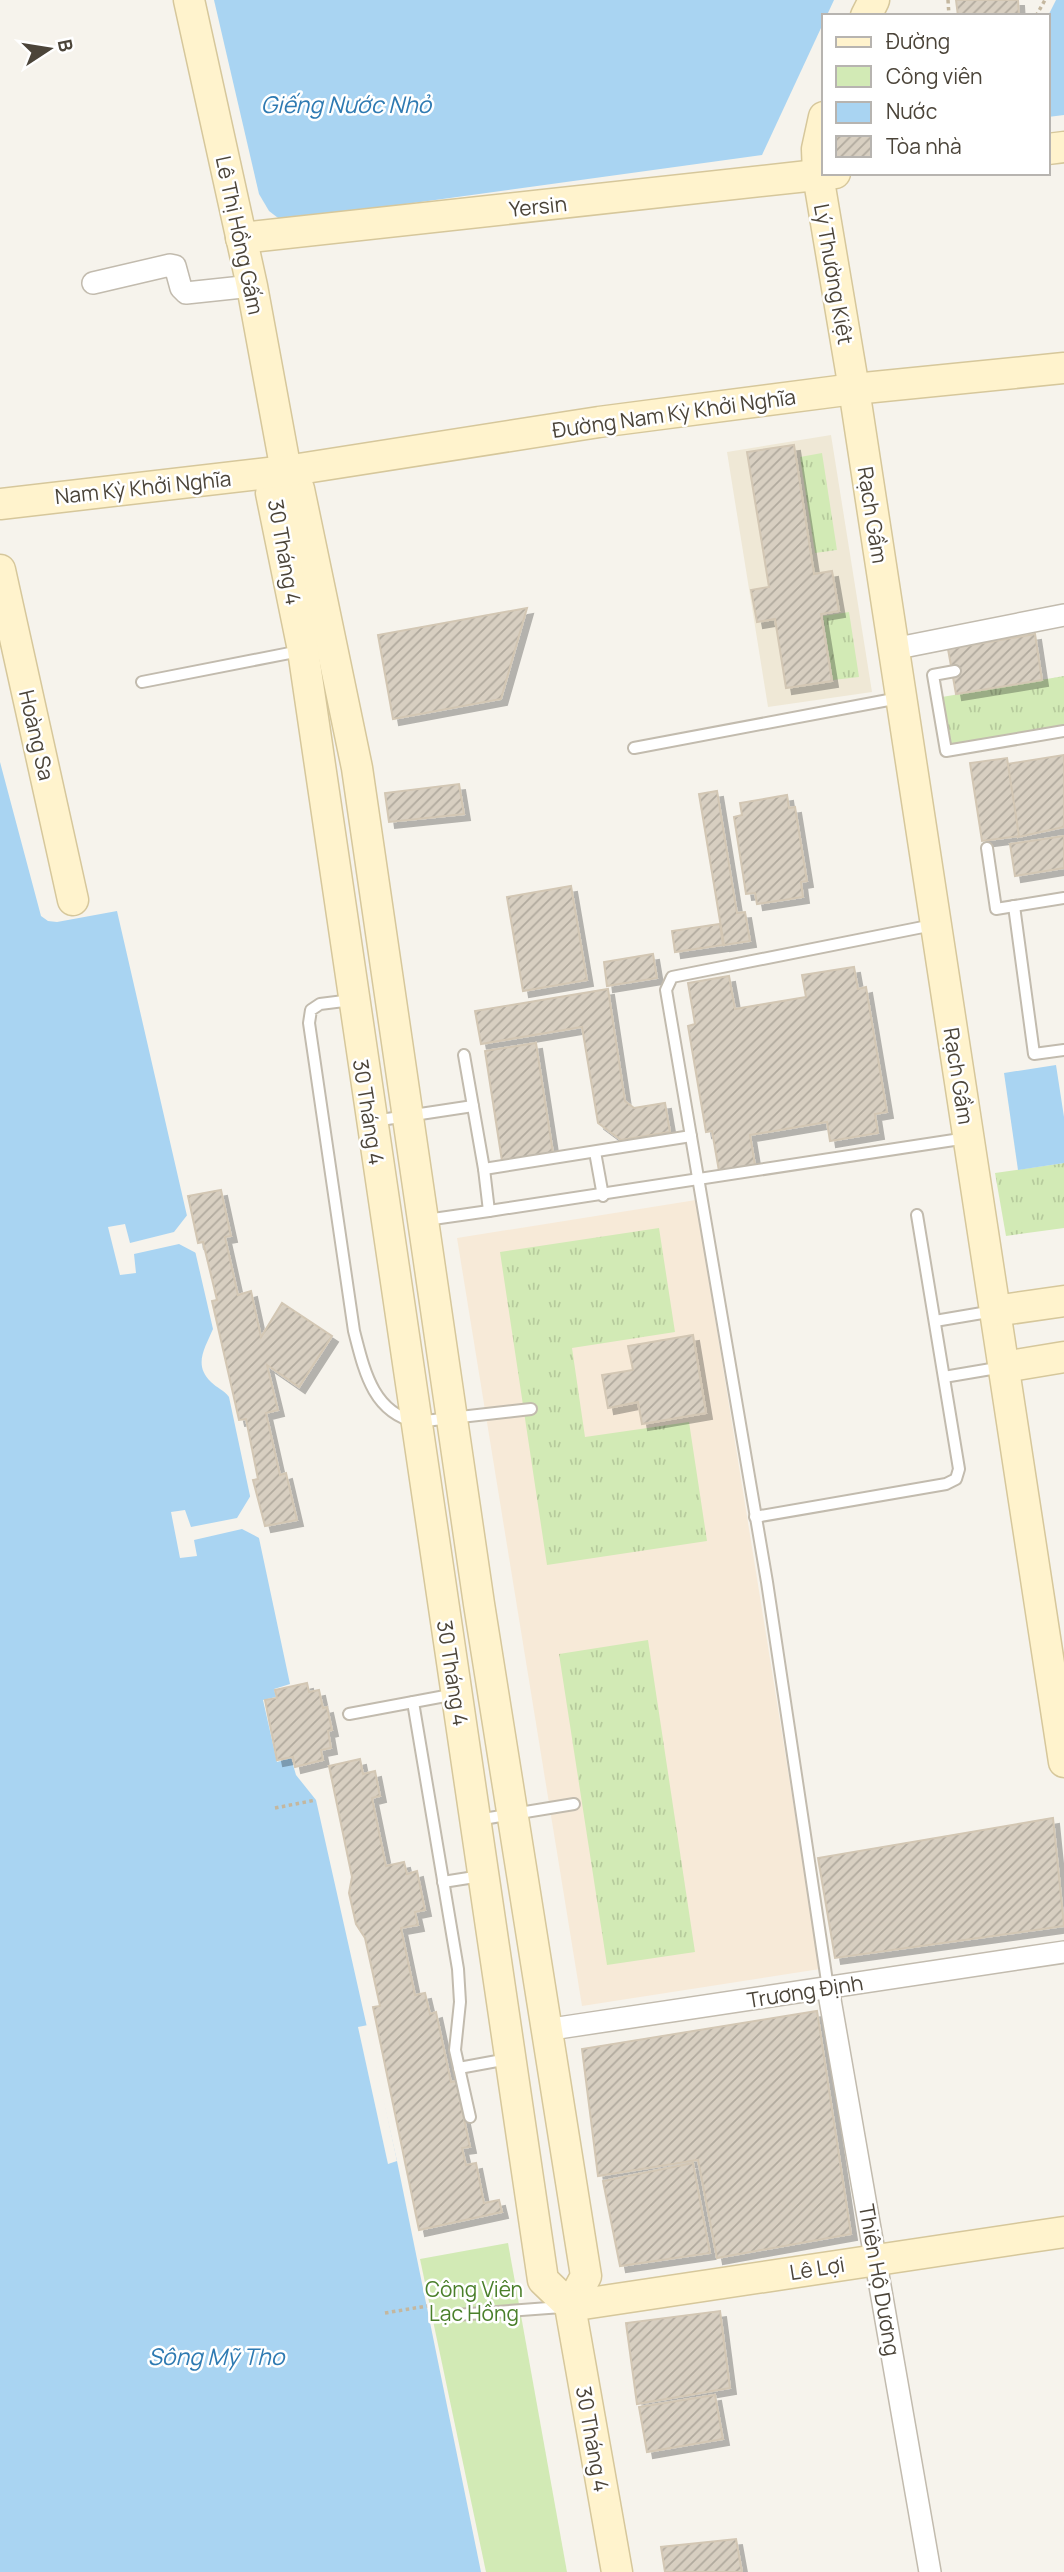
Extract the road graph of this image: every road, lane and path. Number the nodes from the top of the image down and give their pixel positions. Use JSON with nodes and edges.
{"nodes":[{"id":1,"x":189,"y":0,"type":"edge"},
{"id":2,"x":822,"y":126,"type":"edge"},
{"id":3,"x":822,"y":162,"type":"edge"},
{"id":4,"x":822,"y":175,"type":"edge"},
{"id":5,"x":827,"y":175,"type":"edge"},
{"id":6,"x":241,"y":238,"type":"junction"},
{"id":7,"x":93,"y":283,"type":"dead end"},
{"id":8,"x":252,"y":286,"type":"junction"},
{"id":9,"x":1064,"y":368,"type":"edge"},
{"id":10,"x":854,"y":389,"type":"junction"},
{"id":11,"x":286,"y":471,"type":"junction"},
{"id":12,"x":0,"y":504,"type":"edge"},
{"id":13,"x":0,"y":570,"type":"edge"},
{"id":14,"x":1064,"y":615,"type":"edge"},
{"id":15,"x":893,"y":649,"type":"junction"},
{"id":16,"x":303,"y":650,"type":"junction"},
{"id":17,"x":955,"y":671,"type":"dead end"},
{"id":18,"x":142,"y":682,"type":"dead end"},
{"id":19,"x":902,"y":698,"type":"junction"},
{"id":20,"x":1064,"y":731,"type":"edge"},
{"id":21,"x":634,"y":748,"type":"dead end"},
{"id":22,"x":357,"y":768,"type":"junction"},
{"id":23,"x":322,"y":772,"type":"junction"},
{"id":24,"x":987,"y":848,"type":"dead end"},
{"id":25,"x":1064,"y":898,"type":"edge"},
{"id":26,"x":73,"y":900,"type":"dead end"},
{"id":27,"x":1014,"y":906,"type":"junction"},
{"id":28,"x":936,"y":925,"type":"junction"},
{"id":29,"x":389,"y":997,"type":"junction"},
{"id":30,"x":352,"y":1000,"type":"junction"},
{"id":31,"x":1064,"y":1050,"type":"edge"},
{"id":32,"x":464,"y":1055,"type":"dead end"},
{"id":33,"x":472,"y":1106,"type":"junction"},
{"id":34,"x":406,"y":1117,"type":"junction"},
{"id":35,"x":371,"y":1121,"type":"junction"},
{"id":36,"x":691,"y":1136,"type":"junction"},
{"id":37,"x":969,"y":1138,"type":"junction"},
{"id":38,"x":595,"y":1152,"type":"junction"},
{"id":39,"x":484,"y":1169,"type":"junction"},
{"id":40,"x":698,"y":1180,"type":"junction"},
{"id":41,"x":603,"y":1196,"type":"junction"},
{"id":42,"x":489,"y":1211,"type":"junction"},
{"id":43,"x":917,"y":1215,"type":"dead end"},
{"id":44,"x":422,"y":1220,"type":"junction"},
{"id":45,"x":1064,"y":1301,"type":"edge"},
{"id":46,"x":995,"y":1311,"type":"junction"},
{"id":47,"x":935,"y":1321,"type":"junction"},
{"id":48,"x":1064,"y":1357,"type":"edge"},
{"id":49,"x":1004,"y":1367,"type":"junction"},
{"id":50,"x":944,"y":1377,"type":"junction"},
{"id":51,"x":531,"y":1409,"type":"dead end"},
{"id":52,"x":452,"y":1418,"type":"junction"},
{"id":53,"x":416,"y":1422,"type":"junction"},
{"id":54,"x":755,"y":1517,"type":"junction"},
{"id":55,"x":479,"y":1604,"type":"junction"},
{"id":56,"x":444,"y":1609,"type":"junction"},
{"id":57,"x":457,"y":1694,"type":"junction"},
{"id":58,"x":413,"y":1702,"type":"junction"},
{"id":59,"x":349,"y":1714,"type":"dead end"},
{"id":60,"x":1064,"y":1762,"type":"edge"},
{"id":61,"x":316,"y":1800,"type":"dead end"},
{"id":62,"x":574,"y":1804,"type":"dead end"},
{"id":63,"x":275,"y":1808,"type":"dead end"},
{"id":64,"x":513,"y":1816,"type":"junction"},
{"id":65,"x":475,"y":1820,"type":"junction"},
{"id":66,"x":484,"y":1876,"type":"junction"},
{"id":67,"x":443,"y":1882,"type":"junction"},
{"id":68,"x":1064,"y":1952,"type":"edge"},
{"id":69,"x":828,"y":1988,"type":"junction"},
{"id":70,"x":545,"y":2030,"type":"junction"},
{"id":71,"x":509,"y":2048,"type":"junction"},
{"id":72,"x":459,"y":2068,"type":"junction"},
{"id":73,"x":470,"y":2117,"type":"dead end"},
{"id":74,"x":1064,"y":2232,"type":"edge"},
{"id":75,"x":876,"y":2259,"type":"junction"},
{"id":76,"x":427,"y":2306,"type":"dead end"},
{"id":77,"x":570,"y":2306,"type":"junction"},
{"id":78,"x":385,"y":2313,"type":"dead end"},
{"id":79,"x":456,"y":2315,"type":"dead end"},
{"id":80,"x":617,"y":2572,"type":"edge"},
{"id":81,"x":930,"y":2572,"type":"edge"}],
"edges":[{"from":1,"to":6,"type":"main road","name":"Lê Thị Hồng Gấm"},
{"from":2,"to":3,"type":"main road","name":"Lý Thường Kiệt"},
{"from":4,"to":6,"type":"main road","name":"Yersin"},
{"from":5,"to":10,"type":"main road","name":"Lý Thường Kiệt"},
{"from":6,"to":8,"type":"main road","name":"Lê Thị Hồng Gấm"},
{"from":7,"to":8,"type":"street"},
{"from":8,"to":11,"type":"main road","name":"Lê Thị Hồng Gấm"},
{"from":9,"to":10,"type":"main road","name":"Đường Nam Kỳ Khởi Nghĩa"},
{"from":10,"to":11,"type":"main road","name":"Đường Nam Kỳ Khởi Nghĩa"},
{"from":10,"to":15,"type":"main road","name":"Rạch Gầm"},
{"from":11,"to":12,"type":"main road","name":"Nam Kỳ Khởi Nghĩa"},
{"from":11,"to":16,"type":"main road","name":"30 Tháng 4"},
{"from":11,"to":22,"type":"main road","name":"30 Tháng 4"},
{"from":13,"to":26,"type":"main road","name":"Hoàng Sa"},
{"from":14,"to":15,"type":"street"},
{"from":15,"to":19,"type":"main road","name":"Rạch Gầm"},
{"from":16,"to":18,"type":"lane"},
{"from":16,"to":23,"type":"main road","name":"30 Tháng 4"},
{"from":17,"to":20,"type":"lane"},
{"from":19,"to":21,"type":"lane"},
{"from":19,"to":28,"type":"main road","name":"Rạch Gầm"},
{"from":22,"to":23,"type":"main road"},
{"from":22,"to":29,"type":"main road","name":"30 Tháng 4"},
{"from":23,"to":30,"type":"main road","name":"30 Tháng 4"},
{"from":24,"to":27,"type":"lane"},
{"from":25,"to":27,"type":"lane"},
{"from":27,"to":31,"type":"lane"},
{"from":28,"to":36,"type":"lane"},
{"from":28,"to":37,"type":"main road","name":"Rạch Gầm"},
{"from":29,"to":30,"type":"main road"},
{"from":29,"to":34,"type":"main road","name":"30 Tháng 4"},
{"from":30,"to":35,"type":"main road","name":"30 Tháng 4"},
{"from":30,"to":53,"type":"lane"},
{"from":32,"to":33,"type":"lane"},
{"from":33,"to":34,"type":"lane"},
{"from":33,"to":39,"type":"lane"},
{"from":34,"to":35,"type":"lane"},
{"from":34,"to":44,"type":"main road","name":"30 Tháng 4"},
{"from":35,"to":53,"type":"main road","name":"30 Tháng 4"},
{"from":36,"to":38,"type":"lane"},
{"from":36,"to":40,"type":"lane"},
{"from":37,"to":40,"type":"lane"},
{"from":37,"to":46,"type":"main road","name":"Rạch Gầm"},
{"from":38,"to":39,"type":"lane"},
{"from":38,"to":41,"type":"lane"},
{"from":39,"to":42,"type":"lane"},
{"from":40,"to":41,"type":"lane"},
{"from":40,"to":54,"type":"lane"},
{"from":41,"to":42,"type":"lane"},
{"from":42,"to":44,"type":"lane"},
{"from":43,"to":47,"type":"lane"},
{"from":44,"to":52,"type":"main road","name":"30 Tháng 4"},
{"from":45,"to":46,"type":"main road"},
{"from":46,"to":47,"type":"lane"},
{"from":46,"to":49,"type":"main road","name":"Rạch Gầm"},
{"from":47,"to":50,"type":"lane"},
{"from":48,"to":49,"type":"main road"},
{"from":49,"to":50,"type":"lane"},
{"from":49,"to":60,"type":"main road","name":"Rạch Gầm"},
{"from":50,"to":54,"type":"lane"},
{"from":51,"to":52,"type":"lane"},
{"from":52,"to":53,"type":"lane"},
{"from":52,"to":55,"type":"main road","name":"30 Tháng 4"},
{"from":53,"to":56,"type":"main road","name":"30 Tháng 4"},
{"from":54,"to":69,"type":"lane"},
{"from":55,"to":56,"type":"main road"},
{"from":55,"to":64,"type":"main road","name":"30 Tháng 4"},
{"from":56,"to":57,"type":"main road","name":"30 Tháng 4"},
{"from":57,"to":58,"type":"lane"},
{"from":57,"to":65,"type":"main road","name":"30 Tháng 4"},
{"from":58,"to":59,"type":"lane"},
{"from":58,"to":67,"type":"lane"},
{"from":61,"to":63,"type":"path"},
{"from":62,"to":64,"type":"lane"},
{"from":64,"to":65,"type":"lane"},
{"from":64,"to":70,"type":"main road","name":"30 Tháng 4"},
{"from":65,"to":66,"type":"main road","name":"30 Tháng 4"},
{"from":66,"to":67,"type":"lane"},
{"from":66,"to":71,"type":"main road","name":"30 Tháng 4"},
{"from":67,"to":72,"type":"lane"},
{"from":68,"to":69,"type":"street","name":"Trương Định"},
{"from":69,"to":70,"type":"street","name":"Trương Định"},
{"from":69,"to":75,"type":"street","name":"Thiên Hộ Dương"},
{"from":70,"to":71,"type":"main road"},
{"from":70,"to":77,"type":"main road","name":"30 Tháng 4"},
{"from":71,"to":72,"type":"lane"},
{"from":71,"to":77,"type":"main road","name":"30 Tháng 4"},
{"from":72,"to":73,"type":"lane"},
{"from":74,"to":75,"type":"main road","name":"Lê Lợi"},
{"from":75,"to":77,"type":"main road","name":"Lê Lợi"},
{"from":75,"to":81,"type":"street","name":"Thiên Hộ Dương"},
{"from":76,"to":78,"type":"path"},
{"from":77,"to":79,"type":"lane"},
{"from":77,"to":80,"type":"main road","name":"30 Tháng 4"}]}
